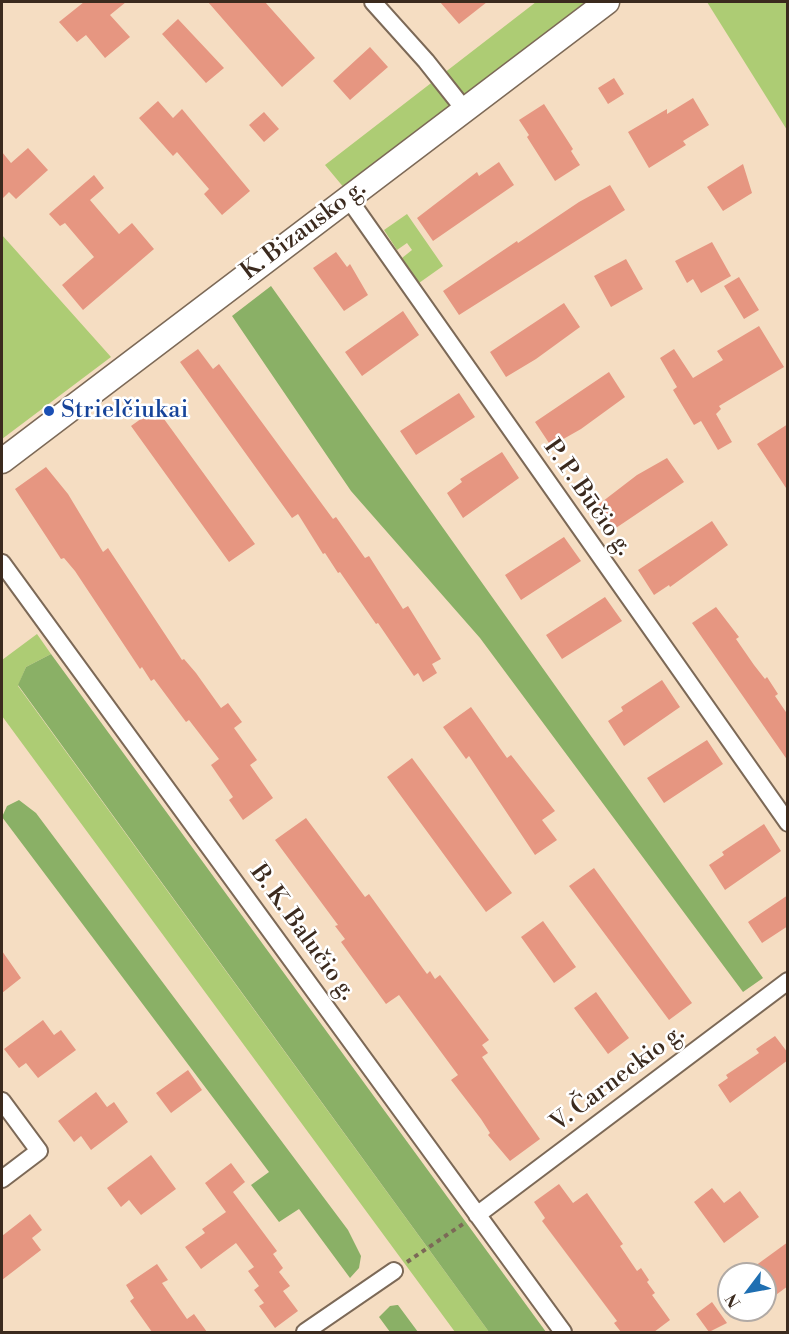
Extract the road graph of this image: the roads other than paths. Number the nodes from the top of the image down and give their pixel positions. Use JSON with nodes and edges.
{"nodes":[{"id":1,"x":373,"y":2,"type":"edge"},
{"id":2,"x":607,"y":2,"type":"edge"},
{"id":3,"x":464,"y":109,"type":"junction"},
{"id":4,"x":348,"y":198,"type":"junction"},
{"id":5,"x":2,"y":461,"type":"edge"},
{"id":6,"x":2,"y":562,"type":"edge"},
{"id":7,"x":788,"y":824,"type":"edge"},
{"id":8,"x":787,"y":984,"type":"edge"},
{"id":9,"x":2,"y":1101,"type":"edge"},
{"id":10,"x":2,"y":1179,"type":"edge"},
{"id":11,"x":477,"y":1215,"type":"junction"},
{"id":12,"x":394,"y":1271,"type":"road end"},
{"id":13,"x":305,"y":1332,"type":"edge"},
{"id":14,"x":563,"y":1332,"type":"edge"}],
"edges":[{"from":1,"to":3,"type":"street"},
{"from":2,"to":3,"type":"street","name":"K. Bizausko g."},
{"from":3,"to":4,"type":"street","name":"K. Bizausko g."},
{"from":4,"to":5,"type":"street","name":"K. Bizausko g."},
{"from":4,"to":7,"type":"street","name":"P. P. Būčio g."},
{"from":6,"to":11,"type":"street","name":"B. K. Balučio g."},
{"from":8,"to":11,"type":"street","name":"V. Čarneckio g."},
{"from":9,"to":10,"type":"street"},
{"from":11,"to":14,"type":"street","name":"B. K. Balučio g."},
{"from":12,"to":13,"type":"street"}]}
